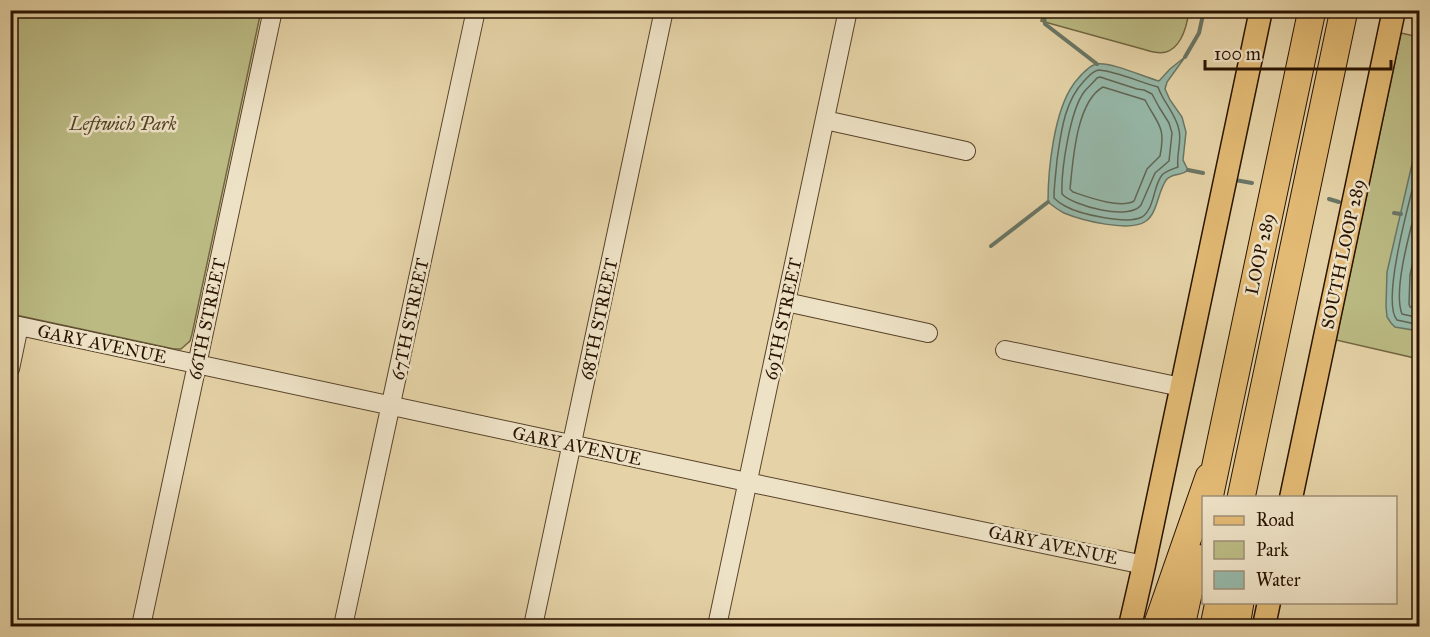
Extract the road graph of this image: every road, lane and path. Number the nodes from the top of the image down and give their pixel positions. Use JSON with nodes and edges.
{"nodes":[{"id":1,"x":273,"y":10,"type":"edge"},
{"id":2,"x":476,"y":10,"type":"edge"},
{"id":3,"x":664,"y":10,"type":"edge"},
{"id":4,"x":848,"y":10,"type":"edge"},
{"id":5,"x":1261,"y":10,"type":"edge"},
{"id":6,"x":1312,"y":10,"type":"edge"},
{"id":7,"x":1344,"y":10,"type":"edge"},
{"id":8,"x":1394,"y":10,"type":"edge"},
{"id":9,"x":825,"y":120,"type":"junction"},
{"id":10,"x":966,"y":150,"type":"dead end"},
{"id":11,"x":1297,"y":234,"type":"junction"},
{"id":12,"x":786,"y":302,"type":"junction"},
{"id":13,"x":15,"y":325,"type":"edge"},
{"id":14,"x":928,"y":333,"type":"dead end"},
{"id":15,"x":1005,"y":350,"type":"dead end"},
{"id":16,"x":197,"y":364,"type":"junction"},
{"id":17,"x":10,"y":369,"type":"edge"},
{"id":18,"x":1181,"y":387,"type":"junction"},
{"id":19,"x":391,"y":406,"type":"junction"},
{"id":20,"x":572,"y":445,"type":"junction"},
{"id":21,"x":1219,"y":447,"type":"junction"},
{"id":22,"x":747,"y":482,"type":"junction"},
{"id":23,"x":1202,"y":496,"type":"edge"},
{"id":24,"x":1202,"y":496,"type":"edge"},
{"id":25,"x":1209,"y":496,"type":"edge"},
{"id":26,"x":1241,"y":496,"type":"edge"},
{"id":27,"x":1255,"y":496,"type":"edge"},
{"id":28,"x":1291,"y":496,"type":"edge"},
{"id":29,"x":1202,"y":526,"type":"edge"},
{"id":30,"x":1144,"y":565,"type":"junction"},
{"id":31,"x":1219,"y":604,"type":"edge"},
{"id":32,"x":1240,"y":604,"type":"edge"},
{"id":33,"x":1269,"y":604,"type":"edge"},
{"id":34,"x":141,"y":627,"type":"edge"},
{"id":35,"x":343,"y":627,"type":"edge"},
{"id":36,"x":533,"y":627,"type":"edge"},
{"id":37,"x":717,"y":627,"type":"edge"},
{"id":38,"x":1130,"y":627,"type":"edge"},
{"id":39,"x":1157,"y":627,"type":"edge"},
{"id":40,"x":1181,"y":627,"type":"edge"},
{"id":41,"x":1214,"y":627,"type":"edge"},
{"id":42,"x":1236,"y":627,"type":"edge"},
{"id":43,"x":1264,"y":627,"type":"edge"}],
"edges":[{"from":1,"to":16,"type":"street","name":"66TH STREET"},
{"from":2,"to":19,"type":"street","name":"67TH STREET"},
{"from":3,"to":20,"type":"street","name":"68TH STREET"},
{"from":4,"to":9,"type":"street","name":"69TH STREET"},
{"from":5,"to":18,"type":"main road"},
{"from":6,"to":21,"type":"highway","name":"LOOP 289"},
{"from":7,"to":11,"type":"highway","name":"LOOP 289"},
{"from":8,"to":28,"type":"main road","name":"SOUTH LOOP 289"},
{"from":9,"to":10,"type":"street"},
{"from":9,"to":12,"type":"street","name":"69TH STREET"},
{"from":11,"to":26,"type":"highway","name":"LOOP 289"},
{"from":11,"to":27,"type":"highway"},
{"from":12,"to":14,"type":"street"},
{"from":12,"to":22,"type":"street","name":"69TH STREET"},
{"from":13,"to":16,"type":"street","name":"GARY AVENUE"},
{"from":13,"to":17,"type":"street"},
{"from":15,"to":18,"type":"street"},
{"from":16,"to":19,"type":"street","name":"GARY AVENUE"},
{"from":16,"to":34,"type":"street","name":"66TH STREET"},
{"from":18,"to":30,"type":"main road"},
{"from":19,"to":20,"type":"street","name":"GARY AVENUE"},
{"from":19,"to":35,"type":"street","name":"67TH STREET"},
{"from":20,"to":22,"type":"street","name":"GARY AVENUE"},
{"from":20,"to":36,"type":"street","name":"68TH STREET"},
{"from":21,"to":23,"type":"highway"},
{"from":21,"to":25,"type":"highway","name":"LOOP 289"},
{"from":22,"to":30,"type":"street","name":"GARY AVENUE"},
{"from":22,"to":37,"type":"street","name":"69TH STREET"},
{"from":24,"to":39,"type":"highway"},
{"from":29,"to":40,"type":"highway"},
{"from":30,"to":38,"type":"main road"},
{"from":31,"to":41,"type":"highway"},
{"from":32,"to":42,"type":"highway"},
{"from":33,"to":43,"type":"main road"}]}
